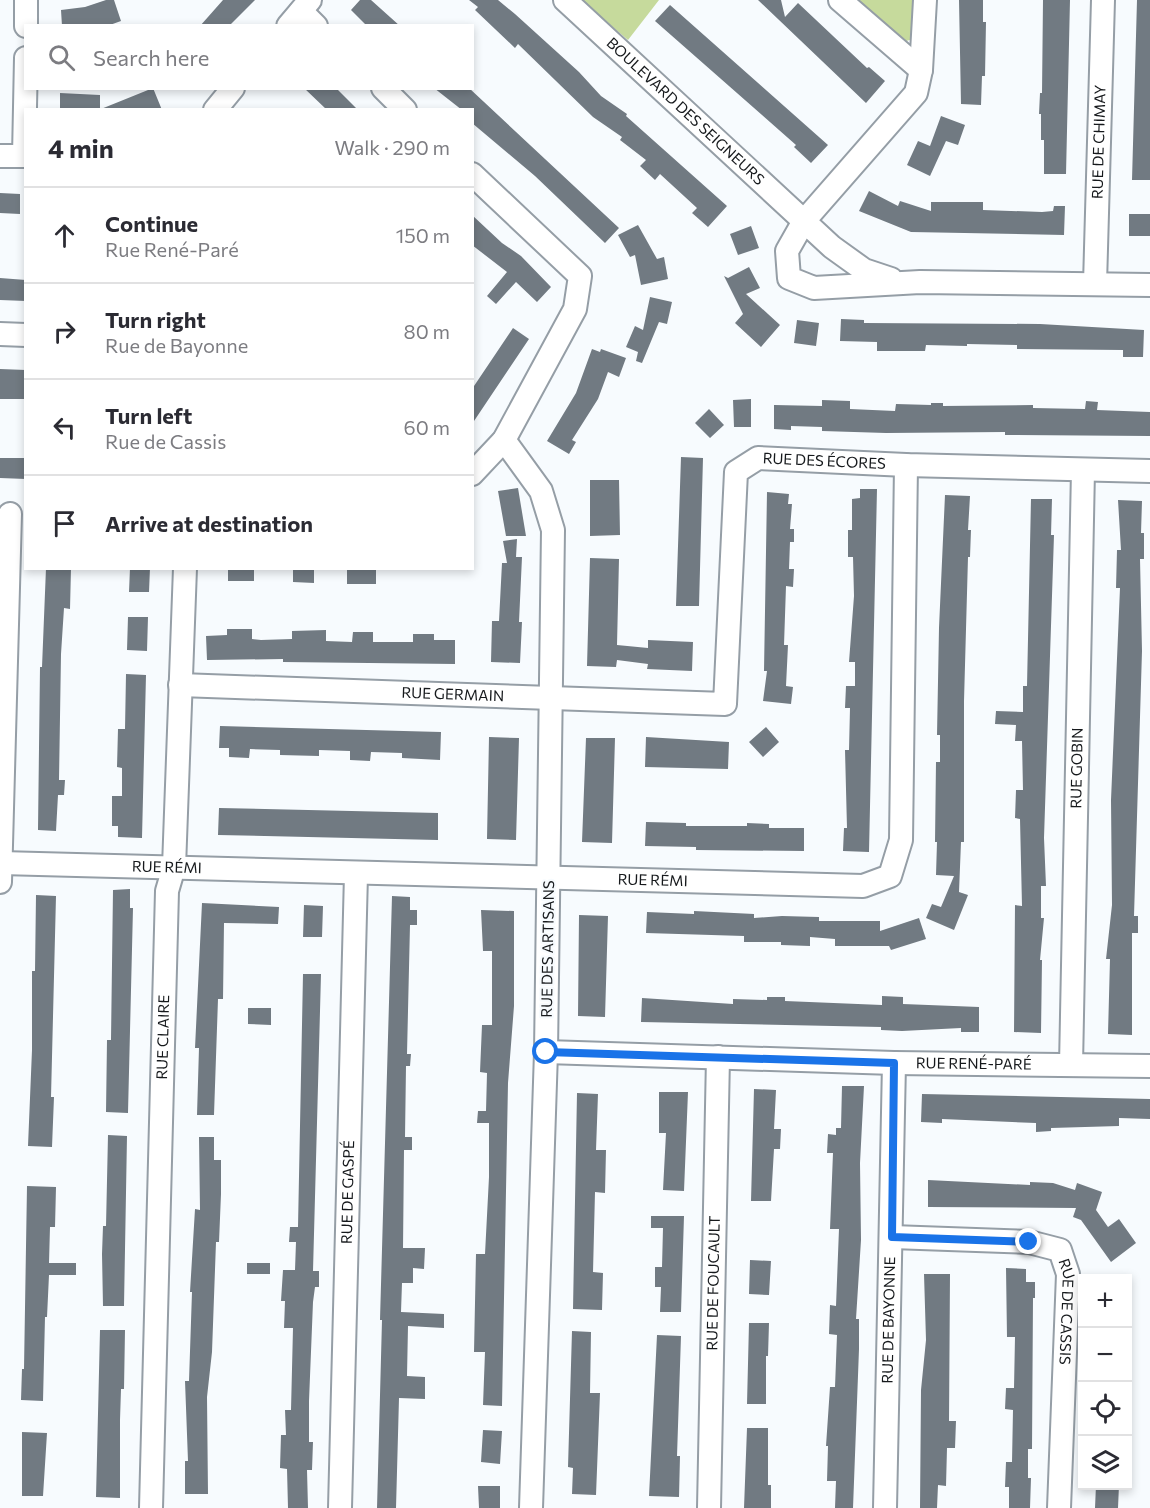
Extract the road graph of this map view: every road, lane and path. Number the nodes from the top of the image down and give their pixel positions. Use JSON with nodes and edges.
{"nodes":[{"id":1,"x":26,"y":0,"type":"edge"},
{"id":2,"x":565,"y":0,"type":"edge"},
{"id":3,"x":840,"y":0,"type":"edge"},
{"id":4,"x":926,"y":0,"type":"edge"},
{"id":5,"x":1103,"y":0,"type":"edge"},
{"id":6,"x":26,"y":24,"type":"edge"},
{"id":7,"x":921,"y":70,"type":"junction"},
{"id":8,"x":26,"y":90,"type":"edge"},
{"id":9,"x":231,"y":90,"type":"edge"},
{"id":10,"x":385,"y":90,"type":"edge"},
{"id":11,"x":25,"y":108,"type":"edge"},
{"id":12,"x":217,"y":108,"type":"edge"},
{"id":13,"x":403,"y":108,"type":"edge"},
{"id":14,"x":0,"y":156,"type":"edge"},
{"id":15,"x":24,"y":156,"type":"edge"},
{"id":16,"x":474,"y":176,"type":"edge"},
{"id":17,"x":804,"y":221,"type":"junction"},
{"id":18,"x":920,"y":282,"type":"junction"},
{"id":19,"x":1095,"y":284,"type":"junction"},
{"id":20,"x":1150,"y":285,"type":"edge"},
{"id":21,"x":0,"y":334,"type":"edge"},
{"id":22,"x":24,"y":335,"type":"edge"},
{"id":23,"x":504,"y":440,"type":"junction"},
{"id":24,"x":906,"y":465,"type":"junction"},
{"id":25,"x":1083,"y":470,"type":"junction"},
{"id":26,"x":1150,"y":471,"type":"edge"},
{"id":27,"x":474,"y":472,"type":"edge"},
{"id":28,"x":12,"y":514,"type":"edge"},
{"id":29,"x":184,"y":570,"type":"edge"},
{"id":30,"x":180,"y":685,"type":"junction"},
{"id":31,"x":552,"y":700,"type":"junction"},
{"id":32,"x":725,"y":704,"type":"joint"},
{"id":33,"x":2,"y":707,"type":"edge"},
{"id":34,"x":174,"y":867,"type":"junction"},
{"id":35,"x":1,"y":873,"type":"edge"},
{"id":36,"x":356,"y":874,"type":"junction"},
{"id":37,"x":549,"y":879,"type":"junction"},
{"id":38,"x":546,"y":1052,"type":"junction"},
{"id":39,"x":718,"y":1058,"type":"junction"},
{"id":40,"x":894,"y":1063,"type":"junction"},
{"id":41,"x":1071,"y":1065,"type":"junction"},
{"id":42,"x":1150,"y":1066,"type":"edge"},
{"id":43,"x":892,"y":1237,"type":"junction"},
{"id":44,"x":151,"y":1508,"type":"edge"},
{"id":45,"x":340,"y":1508,"type":"edge"},
{"id":46,"x":531,"y":1508,"type":"edge"},
{"id":47,"x":709,"y":1508,"type":"edge"},
{"id":48,"x":885,"y":1508,"type":"edge"},
{"id":49,"x":1059,"y":1508,"type":"edge"}],
"edges":[{"from":1,"to":6,"type":"street"},
{"from":2,"to":17,"type":"street","name":"BOULEVARD DES SEIGNEURS"},
{"from":3,"to":7,"type":"street"},
{"from":4,"to":7,"type":"street"},
{"from":5,"to":19,"type":"street","name":"RUE DE CHIMAY"},
{"from":7,"to":17,"type":"street"},
{"from":8,"to":11,"type":"street"},
{"from":9,"to":12,"type":"street"},
{"from":10,"to":13,"type":"street"},
{"from":14,"to":15,"type":"street"},
{"from":16,"to":23,"type":"street"},
{"from":17,"to":18,"type":"street","name":"BOULEVARD DES SEIGNEURS"},
{"from":17,"to":18,"type":"street","name":"BOULEVARD DES SEIGNEURS"},
{"from":18,"to":19,"type":"street","name":"BOULEVARD DES SEIGNEURS"},
{"from":19,"to":20,"type":"street","name":"BOULEVARD DES SEIGNEURS"},
{"from":21,"to":22,"type":"street"},
{"from":23,"to":27,"type":"street"},
{"from":23,"to":31,"type":"street","name":"RUE DES ARTISANS"},
{"from":24,"to":25,"type":"street","name":"RUE DES ÉCORES"},
{"from":24,"to":32,"type":"street","name":"RUE DES ÉCORES"},
{"from":24,"to":37,"type":"street","name":"RUE RÉMI"},
{"from":25,"to":26,"type":"street","name":"RUE DES ÉCORES"},
{"from":25,"to":41,"type":"street","name":"RUE GOBIN"},
{"from":28,"to":33,"type":"street"},
{"from":29,"to":30,"type":"street","name":"RUE CLAIRE"},
{"from":30,"to":31,"type":"street","name":"RUE GERMAIN"},
{"from":30,"to":34,"type":"street","name":"RUE CLAIRE"},
{"from":31,"to":32,"type":"street","name":"RUE GERMAIN"},
{"from":31,"to":37,"type":"street","name":"RUE DES ARTISANS"},
{"from":33,"to":35,"type":"street"},
{"from":34,"to":35,"type":"street","name":"RUE RÉMI"},
{"from":34,"to":36,"type":"street","name":"RUE RÉMI"},
{"from":34,"to":44,"type":"street","name":"RUE CLAIRE"},
{"from":36,"to":37,"type":"street","name":"RUE RÉMI"},
{"from":36,"to":45,"type":"street","name":"RUE DE GASPÉ"},
{"from":37,"to":38,"type":"street","name":"RUE DES ARTISANS"},
{"from":38,"to":39,"type":"street","name":"RUE RENÉ-PARÉ"},
{"from":38,"to":46,"type":"street","name":"RUE DES ARTISANS"},
{"from":39,"to":40,"type":"street","name":"RUE RENÉ-PARÉ"},
{"from":39,"to":47,"type":"street","name":"RUE DE FOUCAULT"},
{"from":40,"to":41,"type":"street","name":"RUE RENÉ-PARÉ"},
{"from":40,"to":43,"type":"street","name":"RUE DE BAYONNE"},
{"from":41,"to":42,"type":"street","name":"RUE RENÉ-PARÉ"},
{"from":43,"to":48,"type":"street","name":"RUE DE BAYONNE"},
{"from":43,"to":49,"type":"street","name":"RUE DE CASSIS"}]}
